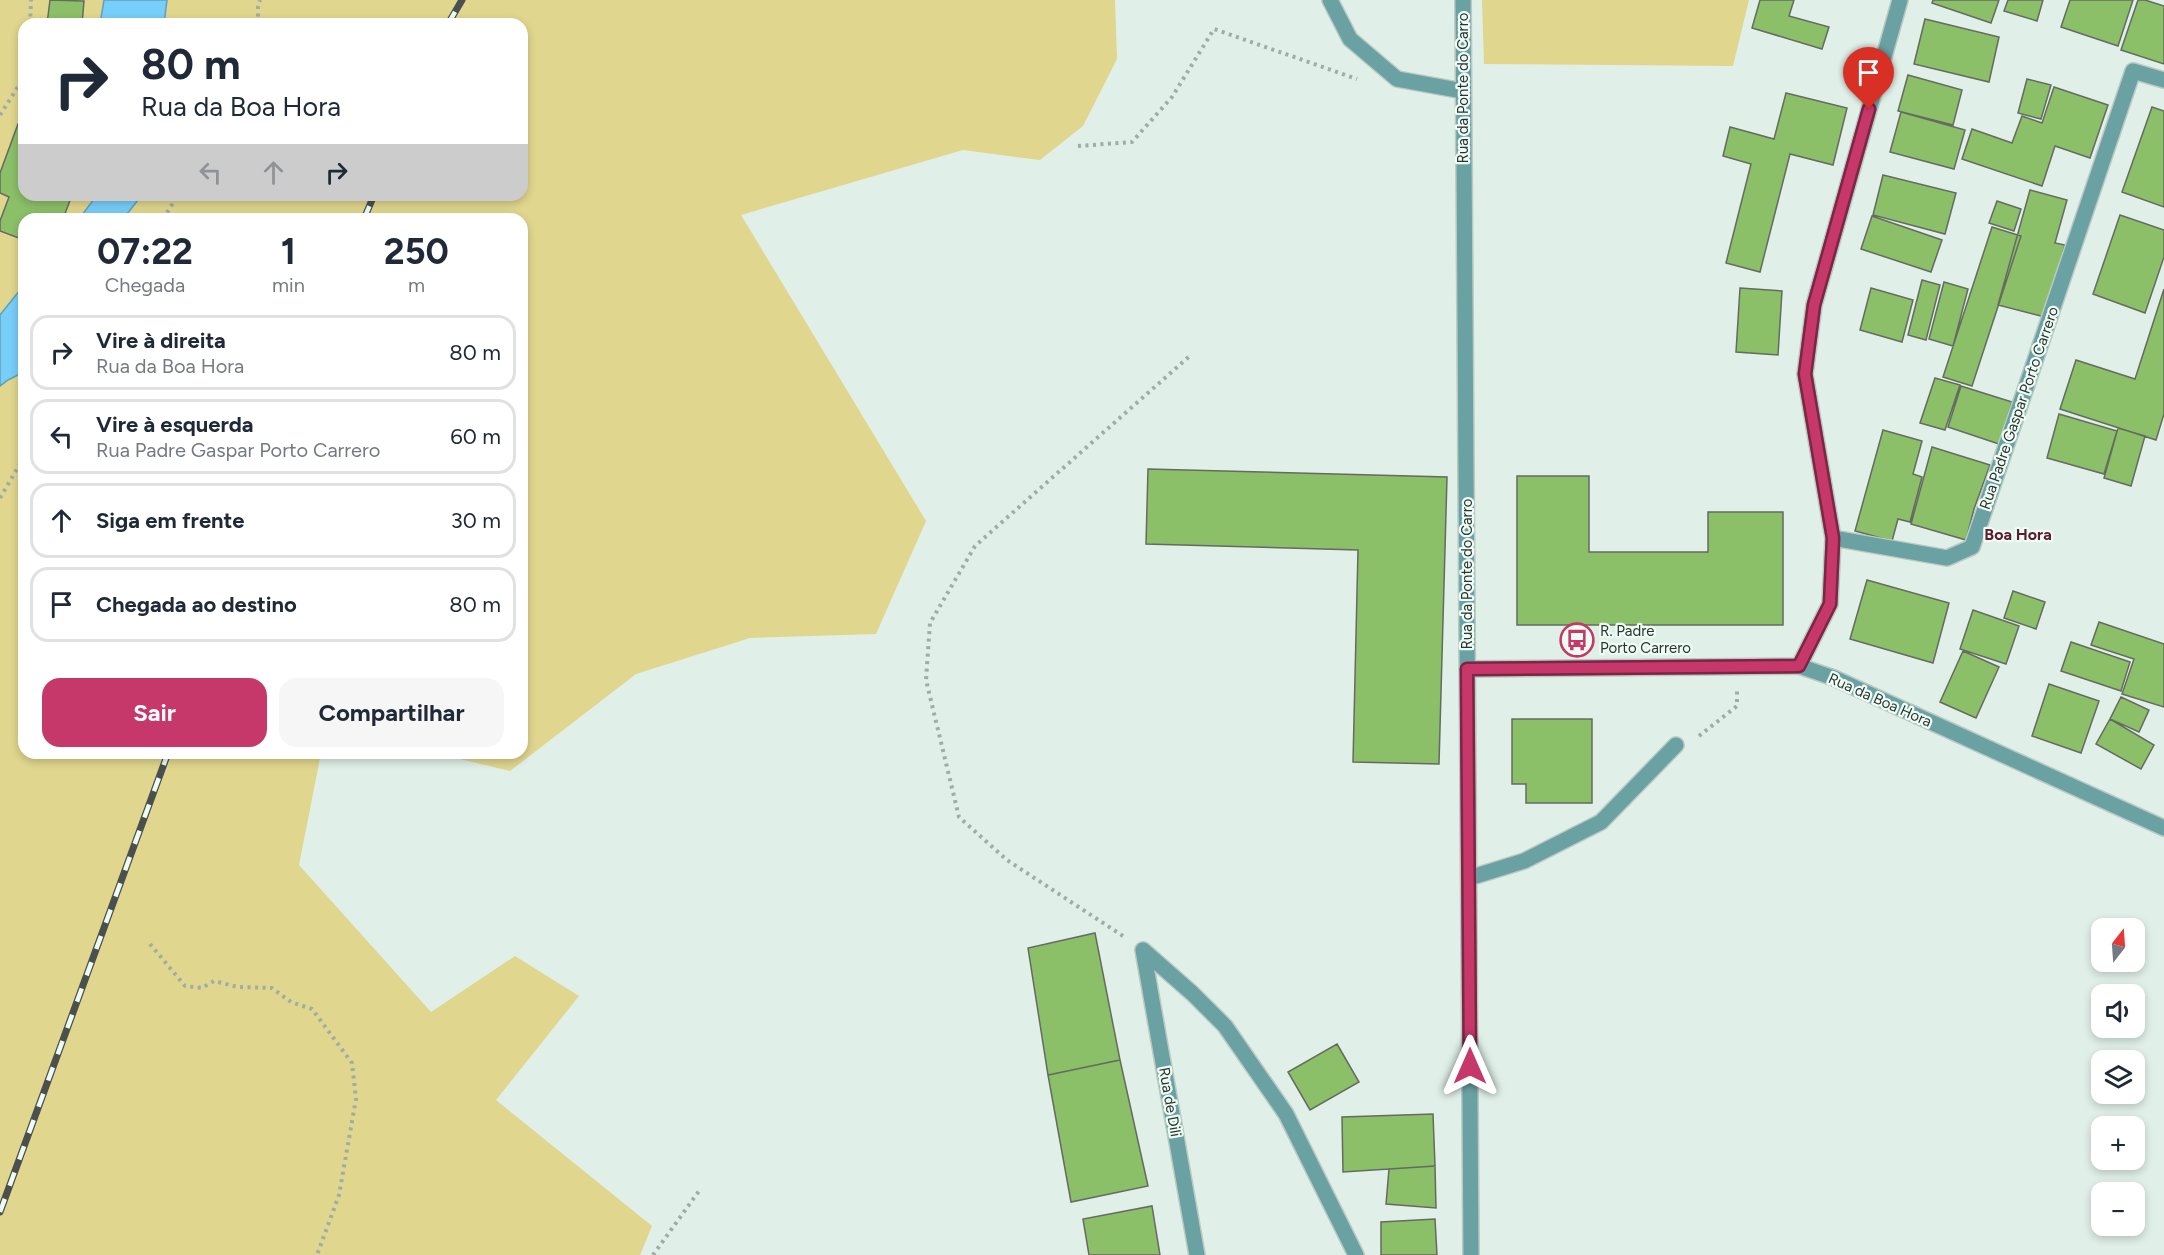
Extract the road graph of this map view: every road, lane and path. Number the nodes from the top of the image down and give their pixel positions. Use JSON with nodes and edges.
{"nodes":[{"id":1,"x":31,"y":0,"type":"edge"},
{"id":2,"x":260,"y":0,"type":"edge"},
{"id":3,"x":1330,"y":0,"type":"edge"},
{"id":4,"x":1463,"y":0,"type":"edge"},
{"id":5,"x":1900,"y":0,"type":"edge"},
{"id":6,"x":30,"y":18,"type":"edge"},
{"id":7,"x":258,"y":18,"type":"edge"},
{"id":8,"x":1396,"y":79,"type":"junction"},
{"id":9,"x":2164,"y":80,"type":"edge"},
{"id":10,"x":18,"y":87,"type":"edge"},
{"id":11,"x":1464,"y":91,"type":"junction"},
{"id":12,"x":0,"y":115,"type":"edge"},
{"id":13,"x":1078,"y":146,"type":"dead end"},
{"id":14,"x":1192,"y":354,"type":"dead end"},
{"id":15,"x":18,"y":467,"type":"edge"},
{"id":16,"x":0,"y":498,"type":"edge"},
{"id":17,"x":1833,"y":538,"type":"junction"},
{"id":18,"x":1738,"y":666,"type":"junction"},
{"id":19,"x":1799,"y":666,"type":"junction"},
{"id":20,"x":1467,"y":669,"type":"junction"},
{"id":21,"x":1676,"y":745,"type":"joint"},
{"id":22,"x":2164,"y":828,"type":"edge"},
{"id":23,"x":1469,"y":878,"type":"junction"},
{"id":24,"x":150,"y":944,"type":"dead end"},
{"id":25,"x":1143,"y":950,"type":"junction"},
{"id":26,"x":699,"y":1191,"type":"dead end"},
{"id":27,"x":317,"y":1255,"type":"edge"},
{"id":28,"x":653,"y":1255,"type":"edge"},
{"id":29,"x":1197,"y":1255,"type":"edge"},
{"id":30,"x":1356,"y":1255,"type":"edge"},
{"id":31,"x":1471,"y":1255,"type":"edge"}],
"edges":[{"from":1,"to":6,"type":"path"},
{"from":2,"to":7,"type":"path"},
{"from":3,"to":8,"type":"street"},
{"from":4,"to":11,"type":"street","name":"Rua da Ponte do Carro"},
{"from":5,"to":17,"type":"street"},
{"from":8,"to":11,"type":"street"},
{"from":8,"to":13,"type":"path"},
{"from":9,"to":17,"type":"street","name":"Rua Padre Gaspar Porto Carrero"},
{"from":10,"to":12,"type":"path"},
{"from":11,"to":20,"type":"street","name":"Rua da Ponte do Carro"},
{"from":14,"to":25,"type":"path"},
{"from":15,"to":16,"type":"path"},
{"from":17,"to":19,"type":"street"},
{"from":18,"to":19,"type":"street","name":"Rua da Boa Hora"},
{"from":18,"to":20,"type":"street","name":"Rua da Boa Hora"},
{"from":18,"to":21,"type":"path"},
{"from":19,"to":22,"type":"street","name":"Rua da Boa Hora"},
{"from":20,"to":23,"type":"street","name":"Rua da Ponte do Carro"},
{"from":21,"to":23,"type":"street"},
{"from":23,"to":31,"type":"street","name":"Rua da Ponte do Carro"},
{"from":24,"to":27,"type":"path"},
{"from":25,"to":29,"type":"street","name":"Rua de Dili"},
{"from":25,"to":30,"type":"street"},
{"from":26,"to":28,"type":"path"}]}
